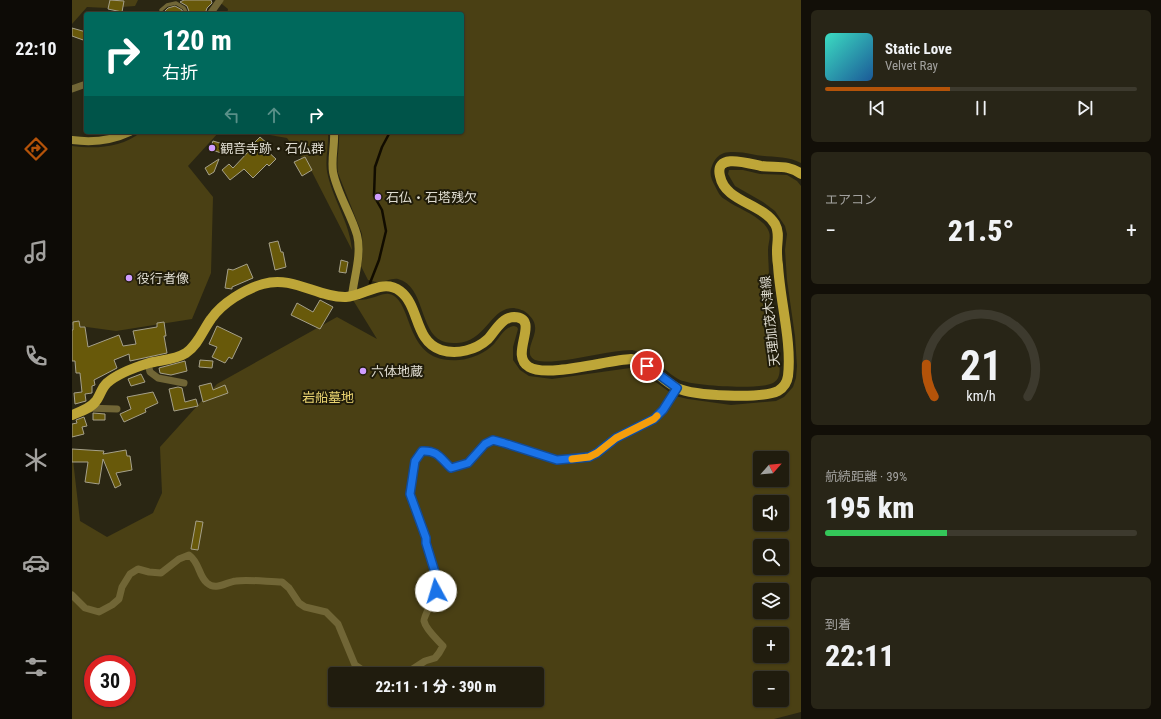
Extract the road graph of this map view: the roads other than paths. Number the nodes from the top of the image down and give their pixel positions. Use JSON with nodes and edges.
{"nodes":[{"id":1,"x":220,"y":0,"type":"edge"},
{"id":2,"x":162,"y":12,"type":"edge"},
{"id":3,"x":186,"y":12,"type":"edge"},
{"id":4,"x":211,"y":12,"type":"edge"},
{"id":5,"x":84,"y":85,"type":"edge"},
{"id":6,"x":72,"y":89,"type":"edge"},
{"id":7,"x":126,"y":134,"type":"edge"},
{"id":8,"x":334,"y":134,"type":"edge"},
{"id":9,"x":72,"y":140,"type":"edge"},
{"id":10,"x":801,"y":174,"type":"edge"},
{"id":11,"x":352,"y":296,"type":"junction"},
{"id":12,"x":148,"y":364,"type":"junction"},
{"id":13,"x":184,"y":383,"type":"dead end"},
{"id":14,"x":677,"y":388,"type":"junction"},
{"id":15,"x":87,"y":408,"type":"junction"},
{"id":16,"x":117,"y":409,"type":"dead end"},
{"id":17,"x":72,"y":415,"type":"edge"},
{"id":18,"x":72,"y":595,"type":"edge"},
{"id":19,"x":357,"y":667,"type":"edge"},
{"id":20,"x":417,"y":667,"type":"edge"}],
"edges":[{"from":1,"to":4,"type":"street"},
{"from":2,"to":3,"type":"lane"},
{"from":5,"to":6,"type":"street"},
{"from":7,"to":9,"type":"main road"},
{"from":8,"to":11,"type":"main road"},
{"from":10,"to":14,"type":"main road","name":"天理加茂木津線"},
{"from":11,"to":12,"type":"main road","name":"天理加茂木津線"},
{"from":11,"to":14,"type":"main road","name":"天理加茂木津線"},
{"from":12,"to":13,"type":"street"},
{"from":12,"to":15,"type":"main road","name":"天理加茂木津線"},
{"from":14,"to":20,"type":"street"},
{"from":15,"to":16,"type":"street"},
{"from":15,"to":17,"type":"main road","name":"天理加茂木津線"},
{"from":18,"to":19,"type":"street"}]}
